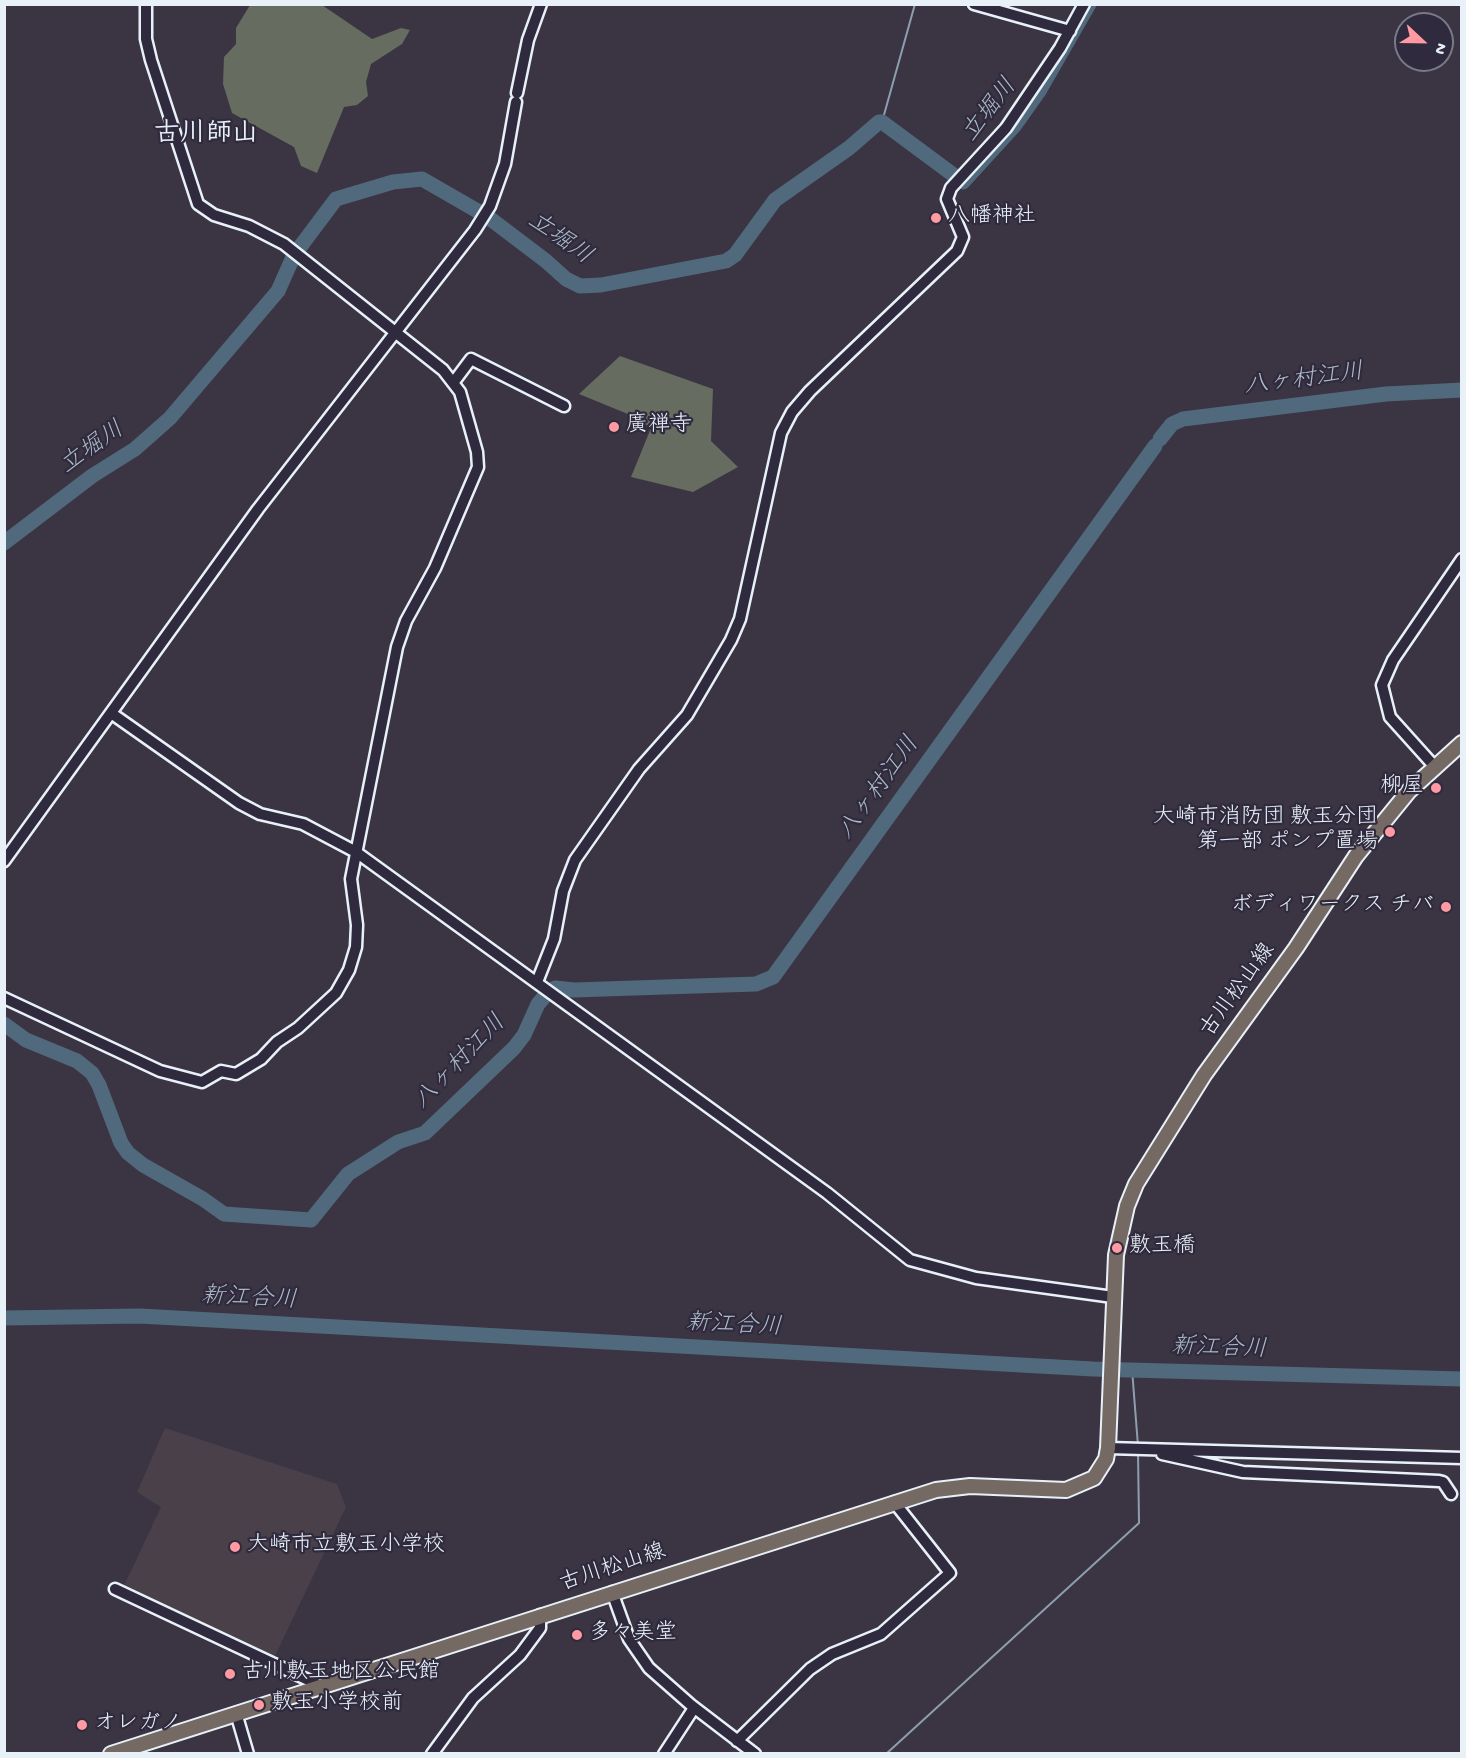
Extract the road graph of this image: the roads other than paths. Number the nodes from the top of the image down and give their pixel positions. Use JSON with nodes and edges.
{"nodes":[{"id":1,"x":146,"y":4,"type":"edge"},
{"id":2,"x":541,"y":4,"type":"edge"},
{"id":3,"x":974,"y":4,"type":"edge"},
{"id":4,"x":1084,"y":4,"type":"edge"},
{"id":5,"x":1070,"y":31,"type":"junction"},
{"id":6,"x":396,"y":333,"type":"junction"},
{"id":7,"x":453,"y":383,"type":"junction"},
{"id":8,"x":564,"y":406,"type":"dead end"},
{"id":9,"x":1461,"y":559,"type":"edge"},
{"id":10,"x":111,"y":713,"type":"junction"},
{"id":11,"x":1461,"y":743,"type":"edge"},
{"id":12,"x":1435,"y":767,"type":"junction"},
{"id":13,"x":356,"y":852,"type":"junction"},
{"id":14,"x":4,"y":861,"type":"edge"},
{"id":15,"x":537,"y":982,"type":"junction"},
{"id":16,"x":4,"y":998,"type":"edge"},
{"id":17,"x":1113,"y":1297,"type":"junction"},
{"id":18,"x":1108,"y":1444,"type":"junction"},
{"id":19,"x":1147,"y":1450,"type":"junction"},
{"id":20,"x":1461,"y":1458,"type":"edge"},
{"id":21,"x":1450,"y":1494,"type":"dead end"},
{"id":22,"x":894,"y":1502,"type":"junction"},
{"id":23,"x":115,"y":1589,"type":"dead end"},
{"id":24,"x":612,"y":1592,"type":"junction"},
{"id":25,"x":540,"y":1615,"type":"junction"},
{"id":26,"x":321,"y":1686,"type":"junction"},
{"id":27,"x":694,"y":1708,"type":"junction"},
{"id":28,"x":236,"y":1713,"type":"junction"},
{"id":29,"x":737,"y":1741,"type":"junction"},
{"id":30,"x":111,"y":1754,"type":"edge"},
{"id":31,"x":248,"y":1754,"type":"edge"},
{"id":32,"x":432,"y":1754,"type":"edge"},
{"id":33,"x":664,"y":1754,"type":"edge"},
{"id":34,"x":755,"y":1754,"type":"edge"}],
"edges":[{"from":1,"to":6,"type":"street"},
{"from":2,"to":6,"type":"street"},
{"from":3,"to":5,"type":"street"},
{"from":4,"to":5,"type":"street"},
{"from":5,"to":15,"type":"street"},
{"from":6,"to":7,"type":"street"},
{"from":6,"to":10,"type":"street"},
{"from":7,"to":8,"type":"street"},
{"from":7,"to":13,"type":"street"},
{"from":9,"to":12,"type":"street"},
{"from":10,"to":13,"type":"street"},
{"from":10,"to":14,"type":"street"},
{"from":11,"to":12,"type":"main road","name":"古川松山線"},
{"from":12,"to":17,"type":"main road","name":"古川松山線"},
{"from":13,"to":15,"type":"street"},
{"from":13,"to":16,"type":"street"},
{"from":15,"to":17,"type":"street"},
{"from":17,"to":18,"type":"main road"},
{"from":18,"to":19,"type":"street"},
{"from":18,"to":22,"type":"main road","name":"古川松山線"},
{"from":19,"to":20,"type":"street"},
{"from":19,"to":21,"type":"street"},
{"from":22,"to":24,"type":"main road","name":"古川松山線"},
{"from":22,"to":29,"type":"street"},
{"from":23,"to":26,"type":"street"},
{"from":24,"to":25,"type":"main road","name":"古川松山線"},
{"from":24,"to":27,"type":"street"},
{"from":25,"to":26,"type":"main road","name":"古川松山線"},
{"from":25,"to":32,"type":"street"},
{"from":26,"to":28,"type":"main road","name":"古川松山線"},
{"from":27,"to":29,"type":"street"},
{"from":27,"to":33,"type":"street"},
{"from":28,"to":30,"type":"main road","name":"古川松山線"},
{"from":28,"to":31,"type":"street"},
{"from":29,"to":34,"type":"street"}]}
